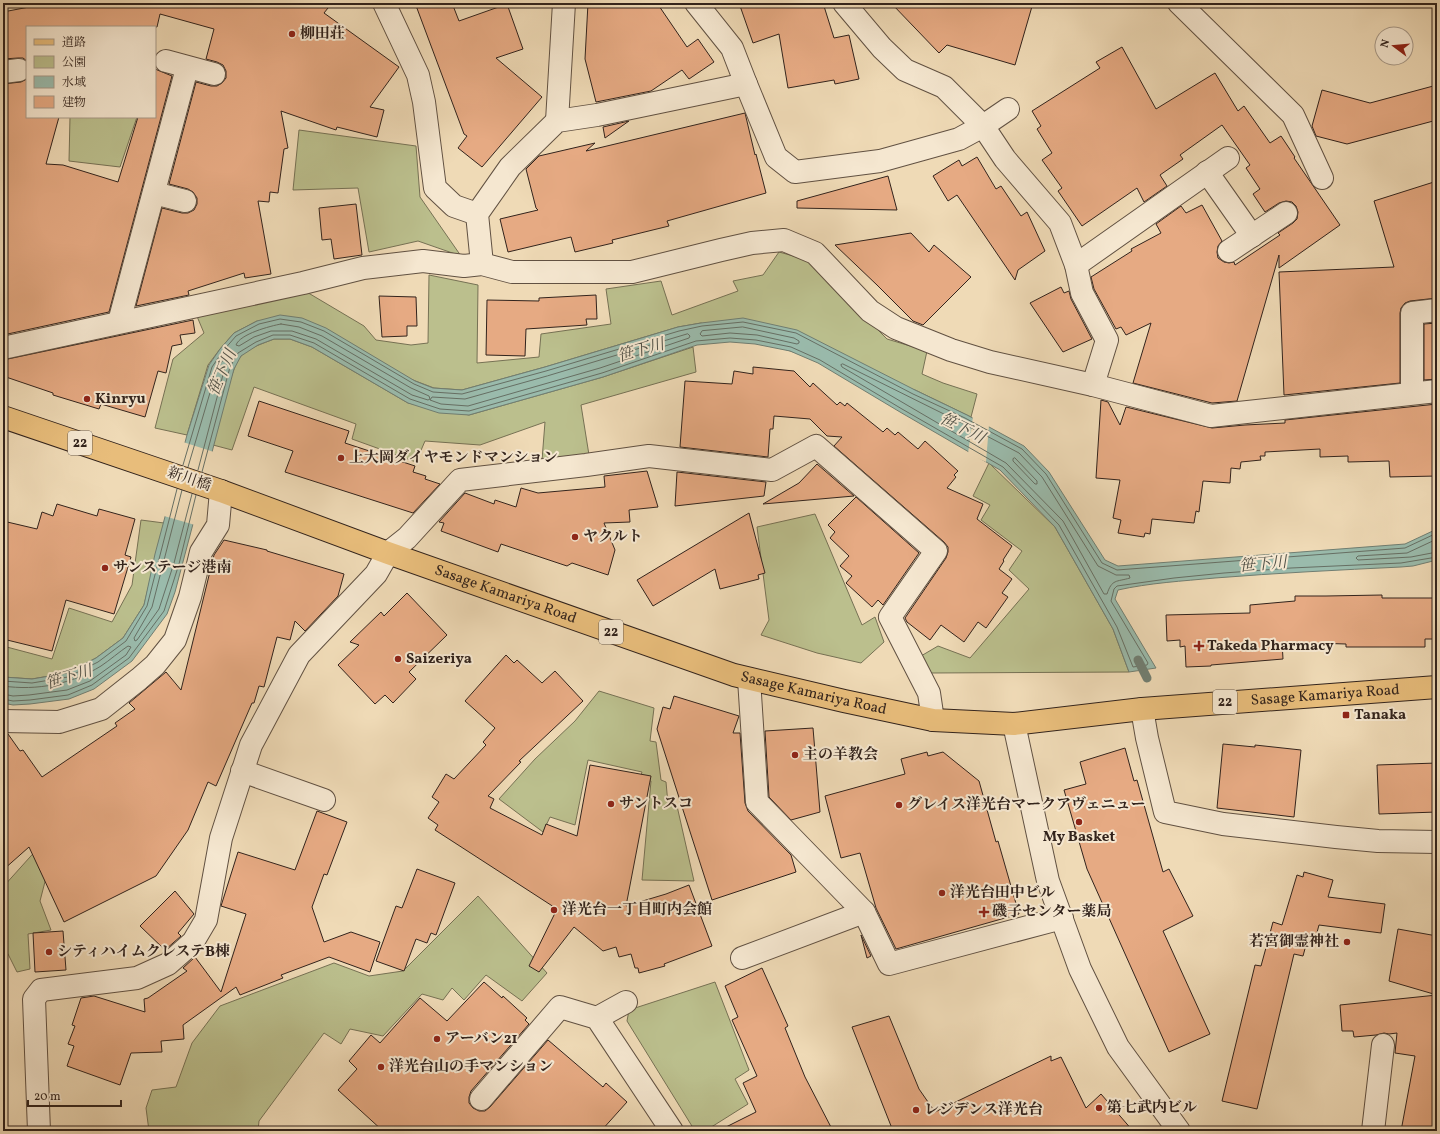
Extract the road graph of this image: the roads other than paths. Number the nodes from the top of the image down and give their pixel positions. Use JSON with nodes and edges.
{"nodes":[{"id":1,"x":384,"y":3,"type":"edge"},
{"id":2,"x":564,"y":3,"type":"edge"},
{"id":3,"x":696,"y":3,"type":"edge"},
{"id":4,"x":844,"y":3,"type":"edge"},
{"id":5,"x":1179,"y":3,"type":"edge"},
{"id":6,"x":166,"y":61,"type":"dead end"},
{"id":7,"x":187,"y":68,"type":"junction"},
{"id":8,"x":214,"y":74,"type":"dead end"},
{"id":9,"x":746,"y":84,"type":"junction"},
{"id":10,"x":1008,"y":109,"type":"dead end"},
{"id":11,"x":557,"y":121,"type":"junction"},
{"id":12,"x":983,"y":126,"type":"junction"},
{"id":13,"x":1228,"y":158,"type":"dead end"},
{"id":14,"x":1207,"y":172,"type":"junction"},
{"id":15,"x":1322,"y":178,"type":"dead end"},
{"id":16,"x":154,"y":193,"type":"junction"},
{"id":17,"x":185,"y":202,"type":"dead end"},
{"id":18,"x":1286,"y":213,"type":"dead end"},
{"id":19,"x":477,"y":214,"type":"junction"},
{"id":20,"x":1252,"y":236,"type":"junction"},
{"id":21,"x":1229,"y":251,"type":"dead end"},
{"id":22,"x":482,"y":264,"type":"junction"},
{"id":23,"x":1076,"y":265,"type":"junction"},
{"id":24,"x":1437,"y":310,"type":"edge"},
{"id":25,"x":119,"y":322,"type":"junction"},
{"id":26,"x":3,"y":348,"type":"edge"},
{"id":27,"x":1093,"y":385,"type":"junction"},
{"id":28,"x":1437,"y":391,"type":"edge"},
{"id":29,"x":1412,"y":393,"type":"junction"},
{"id":30,"x":3,"y":417,"type":"edge"},
{"id":31,"x":221,"y":491,"type":"junction"},
{"id":32,"x":388,"y":553,"type":"junction"},
{"id":33,"x":749,"y":679,"type":"junction"},
{"id":34,"x":1437,"y":686,"type":"edge"},
{"id":35,"x":1142,"y":709,"type":"junction"},
{"id":36,"x":933,"y":720,"type":"junction"},
{"id":37,"x":3,"y":721,"type":"edge"},
{"id":38,"x":1014,"y":724,"type":"junction"},
{"id":39,"x":242,"y":771,"type":"junction"},
{"id":40,"x":324,"y":800,"type":"dead end"},
{"id":41,"x":1437,"y":842,"type":"edge"},
{"id":42,"x":864,"y":912,"type":"junction"},
{"id":43,"x":1062,"y":918,"type":"junction"},
{"id":44,"x":742,"y":958,"type":"dead end"},
{"id":45,"x":626,"y":1002,"type":"dead end"},
{"id":46,"x":597,"y":1018,"type":"junction"},
{"id":47,"x":1383,"y":1045,"type":"dead end"},
{"id":48,"x":481,"y":1099,"type":"dead end"},
{"id":49,"x":39,"y":1131,"type":"edge"},
{"id":50,"x":672,"y":1131,"type":"edge"},
{"id":51,"x":1179,"y":1131,"type":"edge"},
{"id":52,"x":1373,"y":1131,"type":"edge"}],
"edges":[{"from":1,"to":19,"type":"street"},
{"from":2,"to":11,"type":"street"},
{"from":3,"to":9,"type":"street"},
{"from":4,"to":12,"type":"street"},
{"from":5,"to":15,"type":"street"},
{"from":6,"to":7,"type":"street"},
{"from":7,"to":8,"type":"street"},
{"from":7,"to":16,"type":"street"},
{"from":9,"to":11,"type":"street"},
{"from":9,"to":12,"type":"street"},
{"from":10,"to":12,"type":"street"},
{"from":11,"to":19,"type":"street"},
{"from":12,"to":23,"type":"street"},
{"from":13,"to":14,"type":"street"},
{"from":14,"to":20,"type":"street"},
{"from":14,"to":23,"type":"street"},
{"from":16,"to":17,"type":"street"},
{"from":16,"to":25,"type":"street"},
{"from":18,"to":20,"type":"street"},
{"from":19,"to":22,"type":"street"},
{"from":20,"to":21,"type":"street"},
{"from":22,"to":25,"type":"street"},
{"from":22,"to":27,"type":"street"},
{"from":23,"to":27,"type":"street"},
{"from":24,"to":29,"type":"street"},
{"from":25,"to":26,"type":"street"},
{"from":27,"to":29,"type":"street"},
{"from":28,"to":29,"type":"street"},
{"from":30,"to":31,"type":"main road","name":"新川橋","number":"22"},
{"from":31,"to":32,"type":"main road","name":"Sasage Kamariya Road","number":"22"},
{"from":31,"to":37,"type":"street"},
{"from":32,"to":33,"type":"main road","name":"Sasage Kamariya Road","number":"22"},
{"from":32,"to":36,"type":"street"},
{"from":32,"to":39,"type":"street"},
{"from":33,"to":36,"type":"main road","name":"Sasage Kamariya Road","number":"22"},
{"from":33,"to":42,"type":"street"},
{"from":34,"to":35,"type":"main road","name":"Sasage Kamariya Road","number":"22"},
{"from":35,"to":38,"type":"main road","name":"Sasage Kamariya Road","number":"22"},
{"from":35,"to":41,"type":"street"},
{"from":36,"to":38,"type":"main road","name":"Sasage Kamariya Road","number":"22"},
{"from":38,"to":43,"type":"street"},
{"from":39,"to":40,"type":"street"},
{"from":39,"to":49,"type":"street"},
{"from":42,"to":43,"type":"street"},
{"from":42,"to":44,"type":"street"},
{"from":43,"to":51,"type":"street"},
{"from":45,"to":46,"type":"street"},
{"from":46,"to":48,"type":"street"},
{"from":46,"to":50,"type":"street"},
{"from":47,"to":52,"type":"street"}]}
